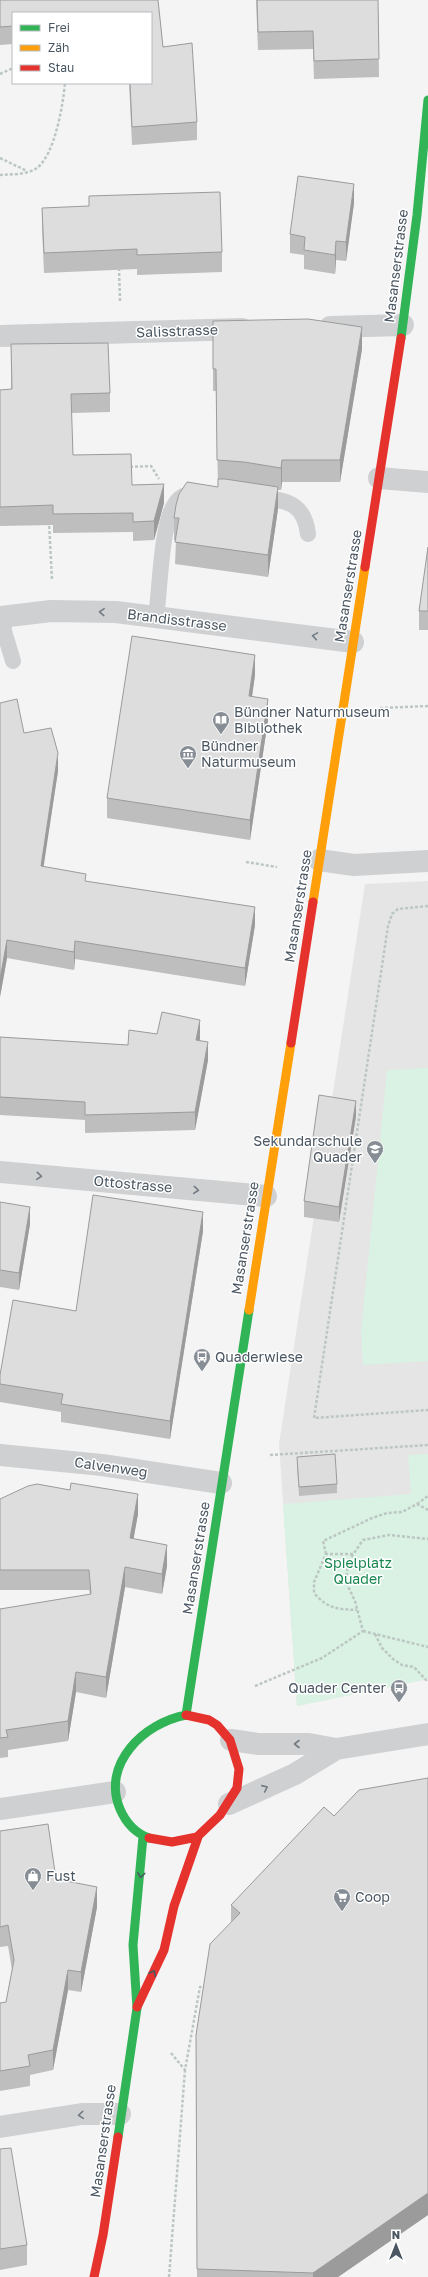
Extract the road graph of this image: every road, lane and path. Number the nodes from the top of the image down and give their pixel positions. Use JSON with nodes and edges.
{"nodes":[{"id":1,"x":12,"y":68,"type":"edge"},
{"id":2,"x":0,"y":74,"type":"edge"},
{"id":3,"x":65,"y":84,"type":"edge"},
{"id":4,"x":428,"y":100,"type":"edge"},
{"id":5,"x":0,"y":158,"type":"edge"},
{"id":6,"x":28,"y":172,"type":"junction"},
{"id":7,"x":0,"y":175,"type":"edge"},
{"id":8,"x":119,"y":264,"type":"edge"},
{"id":9,"x":403,"y":325,"type":"junction"},
{"id":10,"x":313,"y":327,"type":"edge"},
{"id":11,"x":259,"y":329,"type":"edge"},
{"id":12,"x":120,"y":333,"type":"junction"},
{"id":13,"x":0,"y":336,"type":"edge"},
{"id":14,"x":129,"y":467,"type":"edge"},
{"id":15,"x":379,"y":478,"type":"junction"},
{"id":16,"x":428,"y":482,"type":"edge"},
{"id":17,"x":210,"y":492,"type":"edge"},
{"id":18,"x":244,"y":494,"type":"edge"},
{"id":19,"x":174,"y":504,"type":"junction"},
{"id":20,"x":49,"y":516,"type":"edge"},
{"id":21,"x":308,"y":534,"type":"dead end"},
{"id":22,"x":52,"y":587,"type":"dead end"},
{"id":23,"x":1,"y":616,"type":"edge"},
{"id":24,"x":156,"y":617,"type":"junction"},
{"id":25,"x":353,"y":642,"type":"junction"},
{"id":26,"x":13,"y":661,"type":"dead end"},
{"id":27,"x":428,"y":706,"type":"edge"},
{"id":28,"x":380,"y":708,"type":"dead end"},
{"id":29,"x":320,"y":860,"type":"junction"},
{"id":30,"x":428,"y":861,"type":"edge"},
{"id":31,"x":246,"y":862,"type":"dead end"},
{"id":32,"x":277,"y":867,"type":"dead end"},
{"id":33,"x":428,"y":906,"type":"edge"},
{"id":34,"x":0,"y":1172,"type":"edge"},
{"id":35,"x":266,"y":1196,"type":"junction"},
{"id":36,"x":428,"y":1410,"type":"edge"},
{"id":37,"x":428,"y":1445,"type":"edge"},
{"id":38,"x":0,"y":1455,"type":"edge"},
{"id":39,"x":270,"y":1455,"type":"dead end"},
{"id":40,"x":221,"y":1484,"type":"junction"},
{"id":41,"x":428,"y":1496,"type":"edge"},
{"id":42,"x":417,"y":1504,"type":"junction"},
{"id":43,"x":428,"y":1510,"type":"edge"},
{"id":44,"x":428,"y":1539,"type":"edge"},
{"id":45,"x":326,"y":1554,"type":"junction"},
{"id":46,"x":353,"y":1554,"type":"junction"},
{"id":47,"x":357,"y":1610,"type":"junction"},
{"id":48,"x":364,"y":1631,"type":"junction"},
{"id":49,"x":375,"y":1634,"type":"junction"},
{"id":50,"x":428,"y":1647,"type":"edge"},
{"id":51,"x":428,"y":1679,"type":"edge"},
{"id":52,"x":255,"y":1686,"type":"dead end"},
{"id":53,"x":186,"y":1715,"type":"junction"},
{"id":54,"x":428,"y":1734,"type":"edge"},
{"id":55,"x":232,"y":1740,"type":"junction"},
{"id":56,"x":336,"y":1749,"type":"junction"},
{"id":57,"x":115,"y":1792,"type":"junction"},
{"id":58,"x":229,"y":1804,"type":"junction"},
{"id":59,"x":0,"y":1809,"type":"edge"},
{"id":60,"x":144,"y":1836,"type":"junction"},
{"id":61,"x":198,"y":1836,"type":"junction"},
{"id":62,"x":207,"y":1989,"type":"edge"},
{"id":63,"x":137,"y":2008,"type":"junction"},
{"id":64,"x":171,"y":2053,"type":"dead end"},
{"id":65,"x":185,"y":2070,"type":"junction"},
{"id":66,"x":120,"y":2114,"type":"junction"},
{"id":67,"x":0,"y":2127,"type":"edge"},
{"id":68,"x":94,"y":2277,"type":"edge"},
{"id":69,"x":169,"y":2277,"type":"edge"}],
"edges":[{"from":1,"to":2,"type":"path"},
{"from":3,"to":6,"type":"path"},
{"from":4,"to":9,"type":"main road","name":"Masanserstrasse"},
{"from":5,"to":6,"type":"path"},
{"from":6,"to":7,"type":"path"},
{"from":8,"to":12,"type":"path"},
{"from":9,"to":10,"type":"street"},
{"from":9,"to":15,"type":"main road","name":"Masanserstrasse"},
{"from":11,"to":12,"type":"street","name":"Salisstrasse"},
{"from":12,"to":13,"type":"street","name":"Salisstrasse"},
{"from":14,"to":19,"type":"path"},
{"from":15,"to":16,"type":"street"},
{"from":15,"to":25,"type":"main road","name":"Masanserstrasse"},
{"from":17,"to":19,"type":"lane"},
{"from":18,"to":21,"type":"lane"},
{"from":19,"to":24,"type":"lane"},
{"from":20,"to":22,"type":"path"},
{"from":24,"to":23,"type":"street","name":"Brandisstrasse","one_way":true},
{"from":23,"to":26,"type":"lane"},
{"from":25,"to":24,"type":"street","name":"Brandisstrasse","one_way":true},
{"from":25,"to":29,"type":"main road","name":"Masanserstrasse"},
{"from":27,"to":28,"type":"path"},
{"from":29,"to":30,"type":"street"},
{"from":29,"to":35,"type":"main road","name":"Masanserstrasse"},
{"from":31,"to":32,"type":"path"},
{"from":33,"to":36,"type":"path"},
{"from":34,"to":35,"type":"street","name":"Ottostrasse","one_way":true},
{"from":35,"to":40,"type":"main road","name":"Masanserstrasse"},
{"from":37,"to":39,"type":"path"},
{"from":38,"to":40,"type":"street","name":"Calvenweg"},
{"from":40,"to":53,"type":"main road","name":"Masanserstrasse"},
{"from":41,"to":42,"type":"path"},
{"from":42,"to":43,"type":"path"},
{"from":42,"to":45,"type":"path"},
{"from":44,"to":46,"type":"path"},
{"from":45,"to":46,"type":"path"},
{"from":45,"to":47,"type":"path"},
{"from":46,"to":47,"type":"path"},
{"from":47,"to":48,"type":"path"},
{"from":48,"to":49,"type":"path"},
{"from":48,"to":52,"type":"path"},
{"from":49,"to":50,"type":"path"},
{"from":49,"to":51,"type":"path"},
{"from":53,"to":55,"type":"main road"},
{"from":53,"to":57,"type":"main road"},
{"from":54,"to":56,"type":"street"},
{"from":56,"to":55,"type":"street","one_way":true},
{"from":55,"to":58,"type":"main road"},
{"from":58,"to":56,"type":"street","one_way":true},
{"from":57,"to":59,"type":"street"},
{"from":57,"to":60,"type":"main road"},
{"from":58,"to":61,"type":"main road"},
{"from":60,"to":61,"type":"main road"},
{"from":60,"to":63,"type":"main road","name":"Masanserstrasse","one_way":true},
{"from":63,"to":61,"type":"main road","name":"Masanserstrasse","one_way":true},
{"from":62,"to":65,"type":"path"},
{"from":63,"to":66,"type":"main road","name":"Masanserstrasse"},
{"from":64,"to":65,"type":"path"},
{"from":65,"to":69,"type":"path"},
{"from":66,"to":67,"type":"street","one_way":true},
{"from":66,"to":68,"type":"main road","name":"Masanserstrasse"}]}
